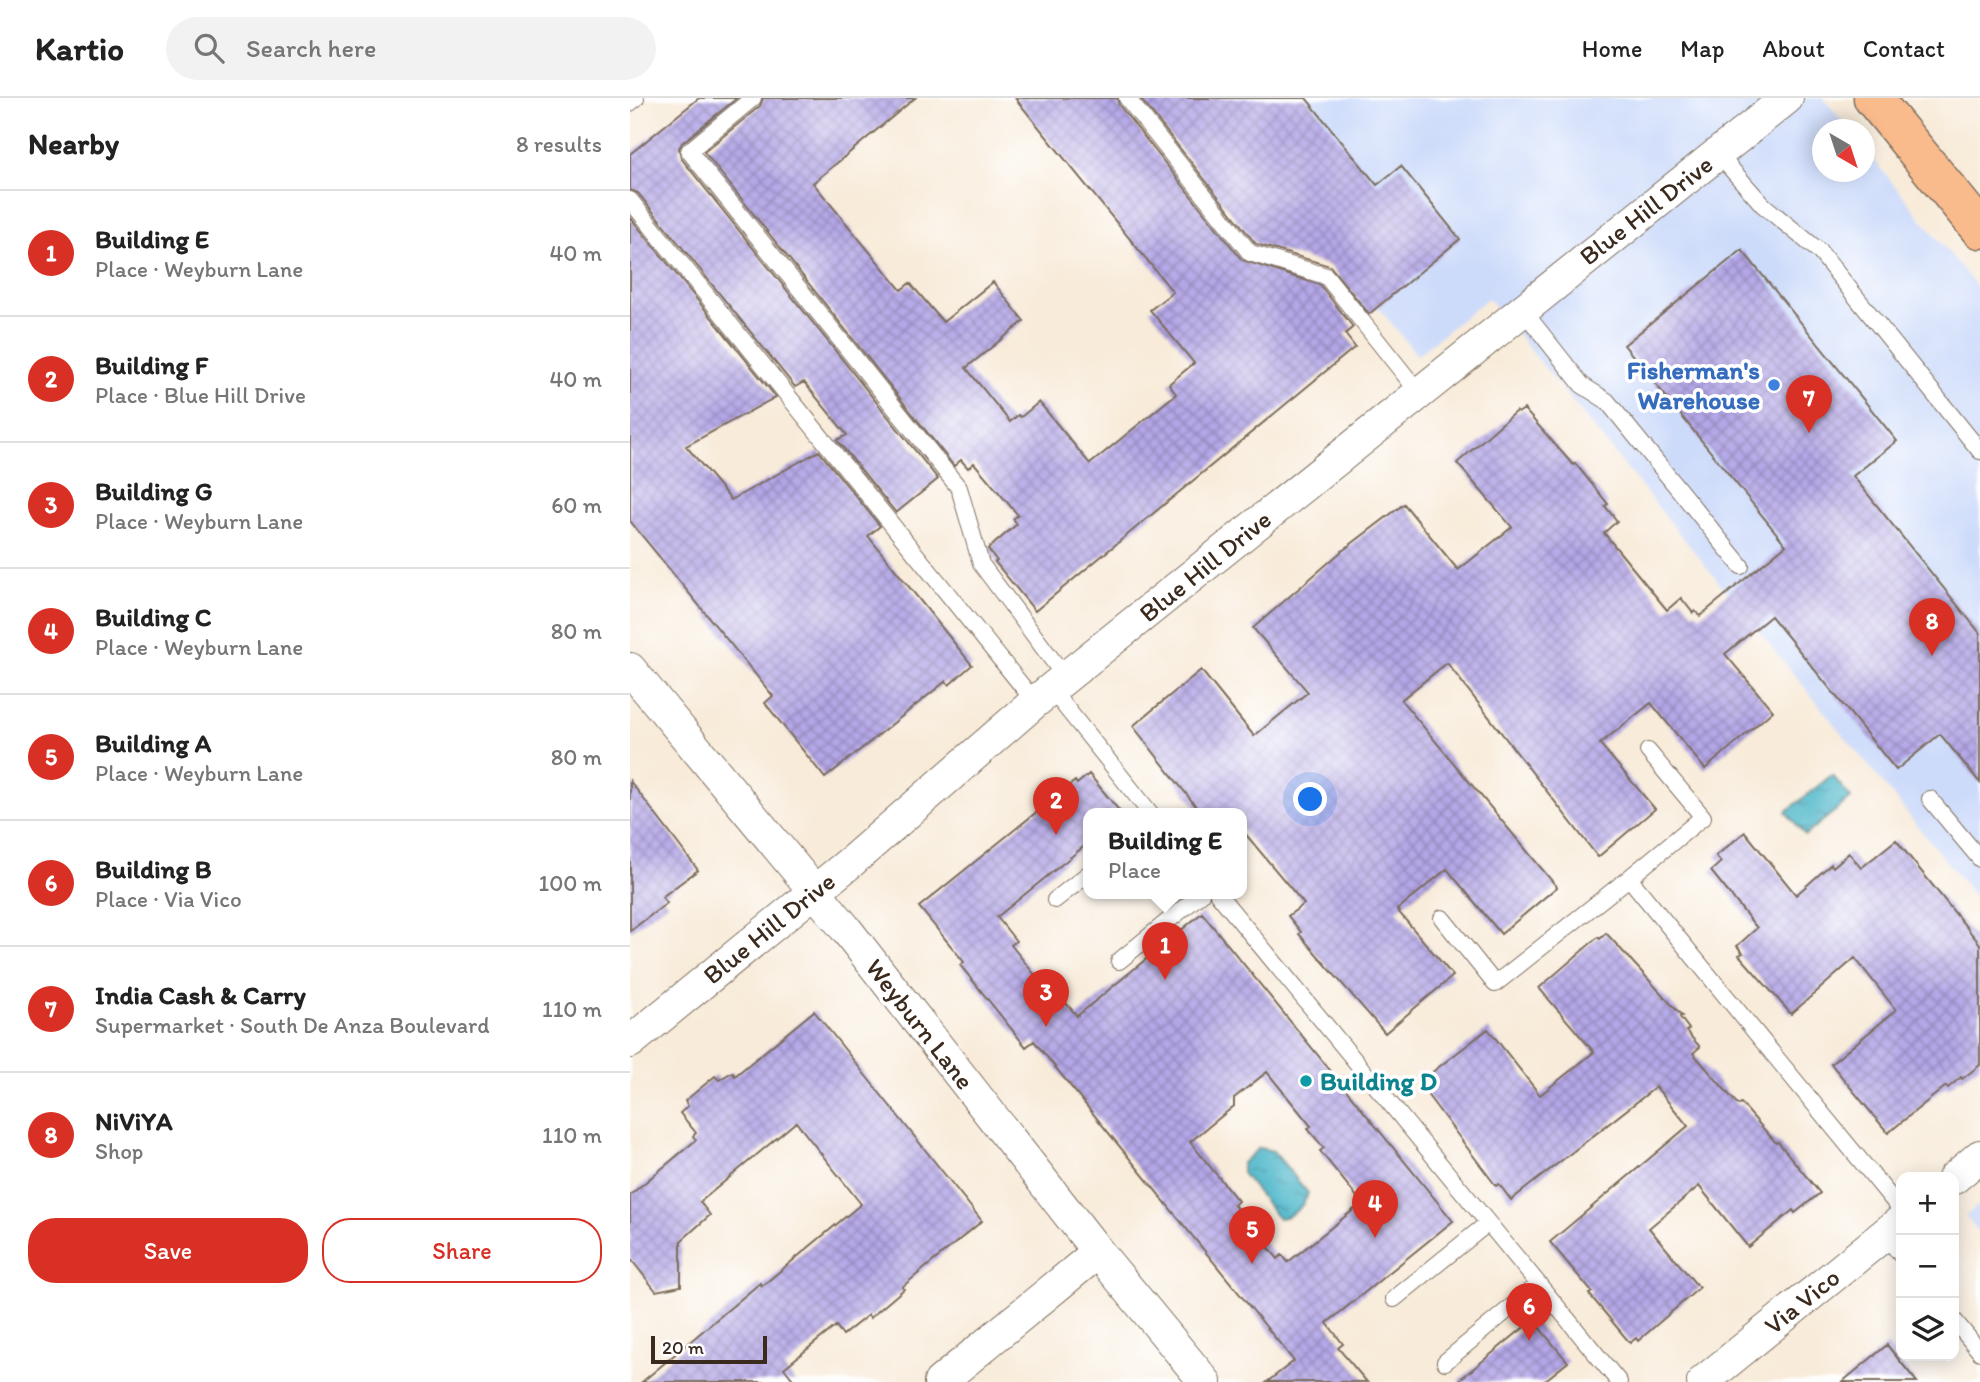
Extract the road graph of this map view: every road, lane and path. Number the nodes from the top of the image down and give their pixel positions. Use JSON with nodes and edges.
{"nodes":[{"id":1,"x":636,"y":98,"type":"edge"},
{"id":2,"x":753,"y":98,"type":"edge"},
{"id":3,"x":1127,"y":98,"type":"edge"},
{"id":4,"x":1787,"y":98,"type":"edge"},
{"id":5,"x":1873,"y":98,"type":"edge"},
{"id":6,"x":630,"y":103,"type":"edge"},
{"id":7,"x":1718,"y":154,"type":"junction"},
{"id":8,"x":630,"y":200,"type":"edge"},
{"id":9,"x":1980,"y":229,"type":"edge"},
{"id":10,"x":1522,"y":309,"type":"junction"},
{"id":11,"x":1420,"y":394,"type":"junction"},
{"id":12,"x":1980,"y":450,"type":"edge"},
{"id":13,"x":1741,"y":566,"type":"dead end"},
{"id":14,"x":630,"y":669,"type":"edge"},
{"id":15,"x":1050,"y":689,"type":"junction"},
{"id":16,"x":1648,"y":751,"type":"dead end"},
{"id":17,"x":1930,"y":799,"type":"dead end"},
{"id":18,"x":1146,"y":808,"type":"edge"},
{"id":19,"x":1980,"y":859,"type":"edge"},
{"id":20,"x":1083,"y":878,"type":"edge"},
{"id":21,"x":1629,"y":878,"type":"junction"},
{"id":22,"x":815,"y":891,"type":"junction"},
{"id":23,"x":1195,"y":899,"type":"edge"},
{"id":24,"x":1222,"y":899,"type":"edge"},
{"id":25,"x":1055,"y":900,"type":"dead end"},
{"id":26,"x":1442,"y":918,"type":"dead end"},
{"id":27,"x":1119,"y":961,"type":"dead end"},
{"id":28,"x":630,"y":1042,"type":"edge"},
{"id":29,"x":1980,"y":1156,"type":"edge"},
{"id":30,"x":1959,"y":1174,"type":"edge"},
{"id":31,"x":1488,"y":1223,"type":"junction"},
{"id":32,"x":1896,"y":1229,"type":"edge"},
{"id":33,"x":1896,"y":1231,"type":"edge"},
{"id":34,"x":1098,"y":1252,"type":"junction"},
{"id":35,"x":1539,"y":1284,"type":"junction"},
{"id":36,"x":1394,"y":1299,"type":"dead end"},
{"id":37,"x":1959,"y":1326,"type":"edge"},
{"id":38,"x":1980,"y":1352,"type":"edge"},
{"id":39,"x":1445,"y":1362,"type":"dead end"},
{"id":40,"x":940,"y":1382,"type":"edge"},
{"id":41,"x":1205,"y":1382,"type":"edge"},
{"id":42,"x":1619,"y":1382,"type":"edge"},
{"id":43,"x":1703,"y":1382,"type":"edge"}],
"edges":[{"from":1,"to":6,"type":"lane"},
{"from":2,"to":15,"type":"lane"},
{"from":3,"to":11,"type":"lane"},
{"from":4,"to":7,"type":"street","name":"Blue Hill Drive"},
{"from":5,"to":9,"type":"main road"},
{"from":7,"to":10,"type":"street","name":"Blue Hill Drive"},
{"from":7,"to":12,"type":"lane"},
{"from":8,"to":15,"type":"lane"},
{"from":10,"to":11,"type":"street","name":"Blue Hill Drive"},
{"from":10,"to":13,"type":"lane"},
{"from":11,"to":15,"type":"street","name":"Blue Hill Drive"},
{"from":14,"to":22,"type":"street","name":"Weyburn Lane"},
{"from":15,"to":18,"type":"lane"},
{"from":15,"to":22,"type":"street","name":"Blue Hill Drive"},
{"from":16,"to":21,"type":"lane"},
{"from":17,"to":19,"type":"lane"},
{"from":20,"to":25,"type":"lane"},
{"from":21,"to":26,"type":"lane"},
{"from":21,"to":32,"type":"lane"},
{"from":22,"to":28,"type":"street","name":"Blue Hill Drive"},
{"from":22,"to":34,"type":"street","name":"Weyburn Lane"},
{"from":23,"to":27,"type":"lane"},
{"from":24,"to":31,"type":"lane"},
{"from":29,"to":30,"type":"street"},
{"from":31,"to":35,"type":"lane"},
{"from":31,"to":36,"type":"lane"},
{"from":33,"to":43,"type":"street","name":"Via Vico"},
{"from":34,"to":40,"type":"street"},
{"from":34,"to":41,"type":"street","name":"Weyburn Lane"},
{"from":35,"to":39,"type":"lane"},
{"from":35,"to":42,"type":"lane"},
{"from":37,"to":38,"type":"lane"}]}
